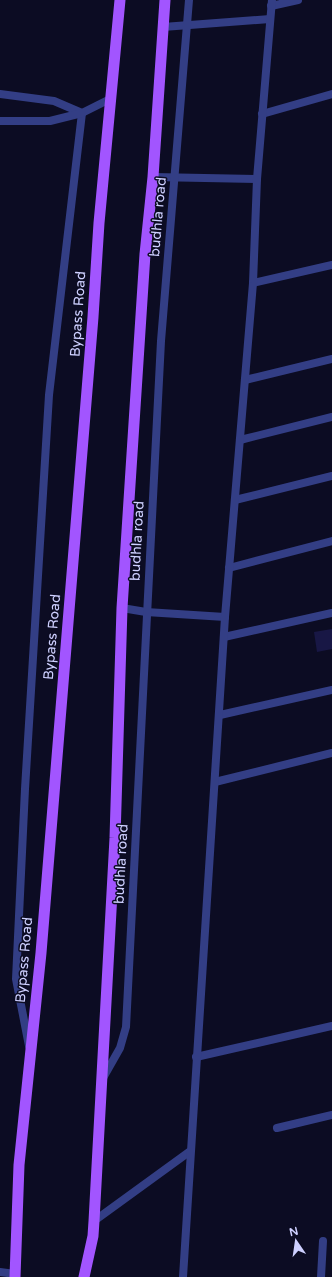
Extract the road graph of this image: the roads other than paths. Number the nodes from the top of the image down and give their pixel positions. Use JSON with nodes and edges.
{"nodes":[{"id":1,"x":120,"y":0,"type":"edge"},
{"id":2,"x":165,"y":0,"type":"edge"},
{"id":3,"x":189,"y":0,"type":"edge"},
{"id":4,"x":298,"y":0,"type":"edge"},
{"id":5,"x":271,"y":3,"type":"edge"},
{"id":6,"x":270,"y":19,"type":"junction"},
{"id":7,"x":187,"y":24,"type":"junction"},
{"id":8,"x":163,"y":27,"type":"junction"},
{"id":9,"x":0,"y":94,"type":"edge"},
{"id":10,"x":332,"y":94,"type":"edge"},
{"id":11,"x":110,"y":99,"type":"junction"},
{"id":12,"x":82,"y":113,"type":"junction"},
{"id":13,"x":262,"y":114,"type":"junction"},
{"id":14,"x":0,"y":121,"type":"edge"},
{"id":15,"x":174,"y":176,"type":"junction"},
{"id":16,"x":153,"y":177,"type":"junction"},
{"id":17,"x":257,"y":179,"type":"junction"},
{"id":18,"x":332,"y":265,"type":"edge"},
{"id":19,"x":253,"y":283,"type":"junction"},
{"id":20,"x":332,"y":359,"type":"edge"},
{"id":21,"x":245,"y":380,"type":"junction"},
{"id":22,"x":332,"y":417,"type":"edge"},
{"id":23,"x":240,"y":440,"type":"junction"},
{"id":24,"x":332,"y":476,"type":"edge"},
{"id":25,"x":235,"y":500,"type":"junction"},
{"id":26,"x":332,"y":541,"type":"edge"},
{"id":27,"x":229,"y":568,"type":"junction"},
{"id":28,"x":122,"y":608,"type":"junction"},
{"id":29,"x":146,"y":612,"type":"junction"},
{"id":30,"x":332,"y":613,"type":"edge"},
{"id":31,"x":225,"y":617,"type":"junction"},
{"id":32,"x":224,"y":637,"type":"junction"},
{"id":33,"x":332,"y":690,"type":"edge"},
{"id":34,"x":220,"y":715,"type":"junction"},
{"id":35,"x":332,"y":753,"type":"edge"},
{"id":36,"x":215,"y":782,"type":"junction"},
{"id":37,"x":332,"y":1026,"type":"edge"},
{"id":38,"x":30,"y":1052,"type":"junction"},
{"id":39,"x":196,"y":1057,"type":"junction"},
{"id":40,"x":103,"y":1078,"type":"junction"},
{"id":41,"x":332,"y":1114,"type":"edge"},
{"id":42,"x":277,"y":1128,"type":"dead end"},
{"id":43,"x":189,"y":1152,"type":"junction"},
{"id":44,"x":94,"y":1221,"type":"junction"},
{"id":45,"x":323,"y":1241,"type":"dead end"},
{"id":46,"x":0,"y":1272,"type":"edge"},
{"id":47,"x":15,"y":1276,"type":"edge"},
{"id":48,"x":84,"y":1277,"type":"edge"},
{"id":49,"x":182,"y":1277,"type":"edge"},
{"id":50,"x":321,"y":1277,"type":"edge"}],
"edges":[{"from":1,"to":11,"type":"main road","name":"Bypass Road"},
{"from":2,"to":8,"type":"main road"},
{"from":3,"to":7,"type":"street","name":"budhla road"},
{"from":4,"to":5,"type":"street"},
{"from":5,"to":6,"type":"street"},
{"from":6,"to":7,"type":"street"},
{"from":6,"to":13,"type":"street"},
{"from":7,"to":8,"type":"street"},
{"from":7,"to":15,"type":"street","name":"budhla road"},
{"from":8,"to":16,"type":"main road"},
{"from":9,"to":12,"type":"street"},
{"from":10,"to":13,"type":"street"},
{"from":11,"to":12,"type":"street"},
{"from":11,"to":38,"type":"main road","name":"Bypass Road"},
{"from":12,"to":14,"type":"street"},
{"from":12,"to":38,"type":"street"},
{"from":13,"to":17,"type":"street"},
{"from":15,"to":16,"type":"street"},
{"from":15,"to":17,"type":"street"},
{"from":15,"to":29,"type":"street","name":"budhla road"},
{"from":16,"to":28,"type":"main road"},
{"from":17,"to":19,"type":"street"},
{"from":18,"to":19,"type":"street"},
{"from":19,"to":21,"type":"street"},
{"from":20,"to":21,"type":"street"},
{"from":21,"to":23,"type":"street"},
{"from":22,"to":23,"type":"street"},
{"from":23,"to":25,"type":"street"},
{"from":24,"to":25,"type":"street"},
{"from":25,"to":27,"type":"street"},
{"from":26,"to":27,"type":"street"},
{"from":27,"to":31,"type":"street"},
{"from":28,"to":29,"type":"street"},
{"from":28,"to":40,"type":"main road"},
{"from":29,"to":31,"type":"street"},
{"from":29,"to":40,"type":"street","name":"budhla road"},
{"from":30,"to":32,"type":"street"},
{"from":31,"to":32,"type":"street"},
{"from":32,"to":34,"type":"street"},
{"from":33,"to":34,"type":"street"},
{"from":34,"to":36,"type":"street"},
{"from":35,"to":36,"type":"street"},
{"from":36,"to":39,"type":"street"},
{"from":37,"to":39,"type":"street"},
{"from":38,"to":47,"type":"main road","name":"Bypass Road"},
{"from":39,"to":43,"type":"street"},
{"from":40,"to":44,"type":"main road"},
{"from":41,"to":42,"type":"street"},
{"from":43,"to":44,"type":"street"},
{"from":43,"to":49,"type":"street"},
{"from":44,"to":48,"type":"main road"},
{"from":45,"to":50,"type":"street"},
{"from":46,"to":47,"type":"street"}]}
